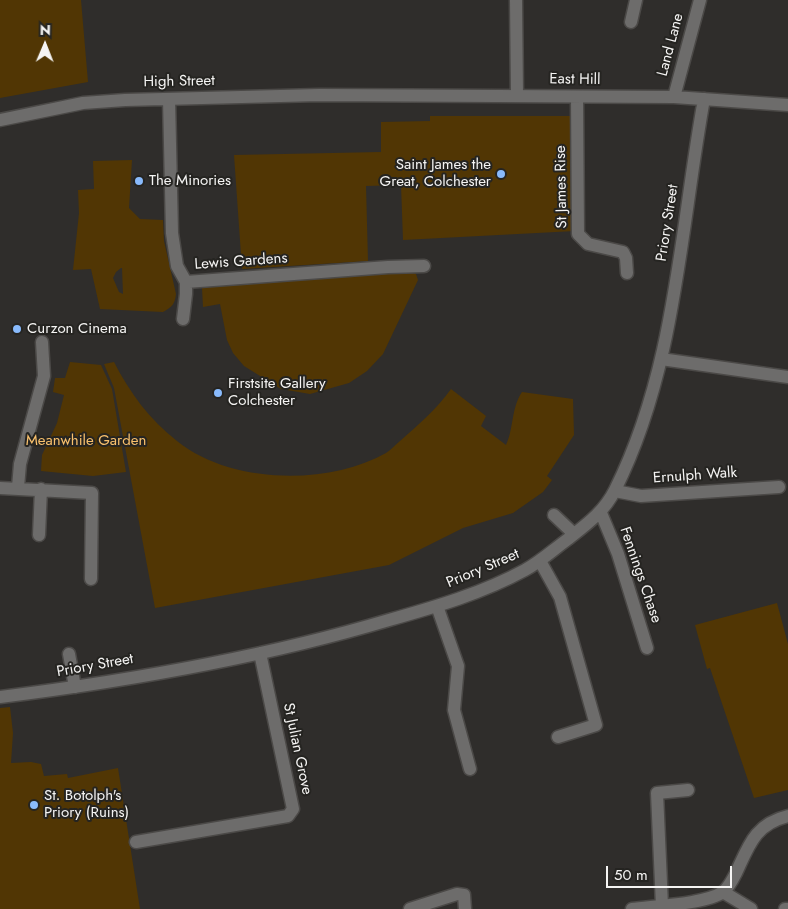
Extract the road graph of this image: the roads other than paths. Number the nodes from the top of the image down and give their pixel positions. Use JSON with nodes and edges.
{"nodes":[{"id":1,"x":516,"y":0,"type":"edge"},
{"id":2,"x":636,"y":0,"type":"edge"},
{"id":3,"x":696,"y":0,"type":"edge"},
{"id":4,"x":631,"y":22,"type":"dead end"},
{"id":5,"x":361,"y":95,"type":"joint"},
{"id":6,"x":517,"y":95,"type":"junction"},
{"id":7,"x":577,"y":97,"type":"junction"},
{"id":8,"x":674,"y":97,"type":"junction"},
{"id":9,"x":169,"y":99,"type":"junction"},
{"id":10,"x":704,"y":99,"type":"junction"},
{"id":11,"x":788,"y":105,"type":"edge"},
{"id":12,"x":0,"y":120,"type":"edge"},
{"id":13,"x":424,"y":266,"type":"dead end"},
{"id":14,"x":627,"y":273,"type":"dead end"},
{"id":15,"x":186,"y":282,"type":"junction"},
{"id":16,"x":183,"y":318,"type":"dead end"},
{"id":17,"x":42,"y":342,"type":"dead end"},
{"id":18,"x":661,"y":359,"type":"junction"},
{"id":19,"x":788,"y":377,"type":"edge"},
{"id":20,"x":779,"y":487,"type":"dead end"},
{"id":21,"x":0,"y":488,"type":"edge"},
{"id":22,"x":18,"y":488,"type":"junction"},
{"id":23,"x":41,"y":489,"type":"junction"},
{"id":24,"x":615,"y":491,"type":"junction"},
{"id":25,"x":601,"y":513,"type":"junction"},
{"id":26,"x":554,"y":515,"type":"dead end"},
{"id":27,"x":574,"y":534,"type":"junction"},
{"id":28,"x":39,"y":535,"type":"dead end"},
{"id":29,"x":540,"y":561,"type":"junction"},
{"id":30,"x":91,"y":579,"type":"dead end"},
{"id":31,"x":437,"y":606,"type":"junction"},
{"id":32,"x":647,"y":648,"type":"dead end"},
{"id":33,"x":260,"y":652,"type":"junction"},
{"id":34,"x":69,"y":654,"type":"dead end"},
{"id":35,"x":75,"y":687,"type":"junction"},
{"id":36,"x":0,"y":697,"type":"edge"},
{"id":37,"x":558,"y":737,"type":"dead end"},
{"id":38,"x":470,"y":768,"type":"dead end"},
{"id":39,"x":688,"y":790,"type":"dead end"},
{"id":40,"x":788,"y":816,"type":"edge"},
{"id":41,"x":136,"y":842,"type":"dead end"},
{"id":42,"x":723,"y":892,"type":"junction"},
{"id":43,"x":662,"y":906,"type":"junction"},
{"id":44,"x":410,"y":909,"type":"edge"},
{"id":45,"x":465,"y":909,"type":"edge"},
{"id":46,"x":634,"y":909,"type":"edge"},
{"id":47,"x":751,"y":909,"type":"edge"}],
"edges":[{"from":1,"to":6,"type":"street"},
{"from":2,"to":4,"type":"street"},
{"from":3,"to":8,"type":"street","name":"Land Lane"},
{"from":5,"to":6,"type":"street","name":"East Hill"},
{"from":5,"to":9,"type":"street","name":"High Street"},
{"from":6,"to":7,"type":"street","name":"East Hill"},
{"from":7,"to":8,"type":"street","name":"East Hill"},
{"from":7,"to":14,"type":"street","name":"St James Rise"},
{"from":8,"to":10,"type":"street","name":"East Hill"},
{"from":9,"to":12,"type":"street","name":"High Street"},
{"from":9,"to":15,"type":"street","name":"Lewis Gardens"},
{"from":10,"to":11,"type":"street","name":"East Hill"},
{"from":10,"to":18,"type":"street","name":"Priory Street"},
{"from":13,"to":15,"type":"street","name":"Lewis Gardens"},
{"from":15,"to":16,"type":"street"},
{"from":17,"to":22,"type":"street"},
{"from":18,"to":19,"type":"street"},
{"from":18,"to":24,"type":"street","name":"Priory Street"},
{"from":20,"to":24,"type":"street","name":"Ernulph Walk"},
{"from":21,"to":22,"type":"street"},
{"from":22,"to":23,"type":"street"},
{"from":23,"to":28,"type":"street"},
{"from":23,"to":30,"type":"street"},
{"from":24,"to":25,"type":"street","name":"Priory Street"},
{"from":25,"to":27,"type":"street","name":"Priory Street"},
{"from":25,"to":32,"type":"street","name":"Fennings Chase"},
{"from":26,"to":27,"type":"street"},
{"from":27,"to":29,"type":"street","name":"Priory Street"},
{"from":29,"to":31,"type":"street","name":"Priory Street"},
{"from":29,"to":37,"type":"street"},
{"from":31,"to":33,"type":"street","name":"Priory Street"},
{"from":31,"to":38,"type":"street"},
{"from":33,"to":35,"type":"street","name":"Priory Street"},
{"from":33,"to":41,"type":"street","name":"St Julian Grove"},
{"from":34,"to":35,"type":"street"},
{"from":35,"to":36,"type":"street","name":"Priory Street"},
{"from":39,"to":43,"type":"street"},
{"from":40,"to":42,"type":"street"},
{"from":42,"to":43,"type":"street"},
{"from":42,"to":47,"type":"street"},
{"from":43,"to":46,"type":"street"},
{"from":44,"to":45,"type":"street"}]}
